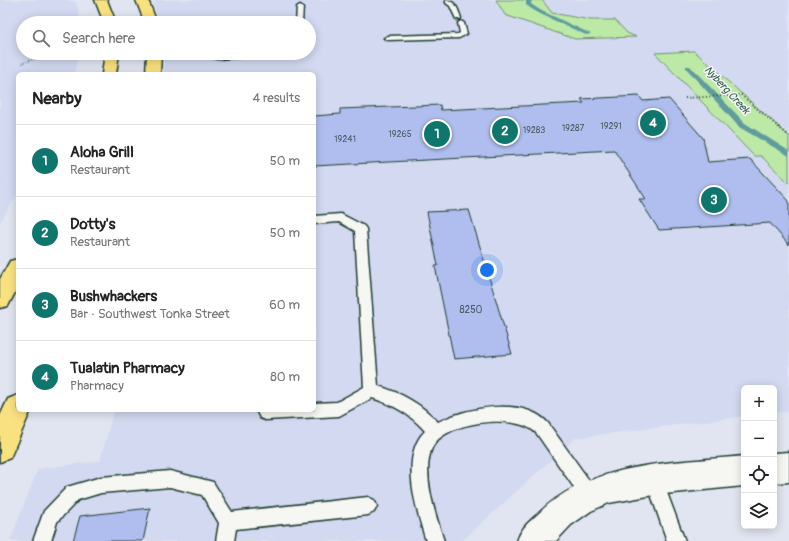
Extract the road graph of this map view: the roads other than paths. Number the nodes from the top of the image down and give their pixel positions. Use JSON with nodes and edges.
{"nodes":[{"id":1,"x":101,"y":0,"type":"edge"},
{"id":2,"x":142,"y":0,"type":"edge"},
{"id":3,"x":448,"y":2,"type":"dead end"},
{"id":4,"x":300,"y":7,"type":"dead end"},
{"id":5,"x":107,"y":16,"type":"edge"},
{"id":6,"x":148,"y":16,"type":"edge"},
{"id":7,"x":299,"y":16,"type":"edge"},
{"id":8,"x":388,"y":38,"type":"dead end"},
{"id":9,"x":111,"y":60,"type":"edge"},
{"id":10,"x":154,"y":60,"type":"edge"},
{"id":11,"x":109,"y":72,"type":"edge"},
{"id":12,"x":153,"y":72,"type":"edge"},
{"id":13,"x":316,"y":220,"type":"edge"},
{"id":14,"x":16,"y":271,"type":"edge"},
{"id":15,"x":0,"y":299,"type":"edge"},
{"id":16,"x":371,"y":391,"type":"junction"},
{"id":17,"x":316,"y":410,"type":"edge"},
{"id":18,"x":16,"y":412,"type":"edge"},
{"id":19,"x":264,"y":412,"type":"edge"},
{"id":20,"x":284,"y":412,"type":"edge"},
{"id":21,"x":436,"y":432,"type":"junction"},
{"id":22,"x":0,"y":448,"type":"edge"},
{"id":23,"x":789,"y":467,"type":"edge"},
{"id":24,"x":777,"y":468,"type":"edge"},
{"id":25,"x":741,"y":471,"type":"edge"},
{"id":26,"x":654,"y":480,"type":"junction"},
{"id":27,"x":590,"y":496,"type":"junction"},
{"id":28,"x":368,"y":506,"type":"dead end"},
{"id":29,"x":228,"y":521,"type":"junction"},
{"id":30,"x":42,"y":541,"type":"edge"},
{"id":31,"x":225,"y":541,"type":"edge"},
{"id":32,"x":435,"y":541,"type":"edge"},
{"id":33,"x":533,"y":541,"type":"edge"},
{"id":34,"x":676,"y":541,"type":"edge"}],
"edges":[{"from":1,"to":5,"type":"highway"},
{"from":2,"to":6,"type":"highway"},
{"from":3,"to":8,"type":"lane"},
{"from":4,"to":7,"type":"lane"},
{"from":9,"to":11,"type":"highway"},
{"from":10,"to":12,"type":"highway"},
{"from":13,"to":16,"type":"lane"},
{"from":14,"to":15,"type":"highway"},
{"from":16,"to":17,"type":"lane"},
{"from":16,"to":21,"type":"lane"},
{"from":18,"to":22,"type":"highway"},
{"from":19,"to":20,"type":"lane"},
{"from":21,"to":27,"type":"lane"},
{"from":21,"to":32,"type":"lane"},
{"from":23,"to":24,"type":"street"},
{"from":25,"to":26,"type":"street"},
{"from":26,"to":27,"type":"street"},
{"from":26,"to":34,"type":"lane"},
{"from":27,"to":33,"type":"street"},
{"from":28,"to":29,"type":"lane"},
{"from":29,"to":30,"type":"lane"},
{"from":29,"to":31,"type":"lane"}]}
